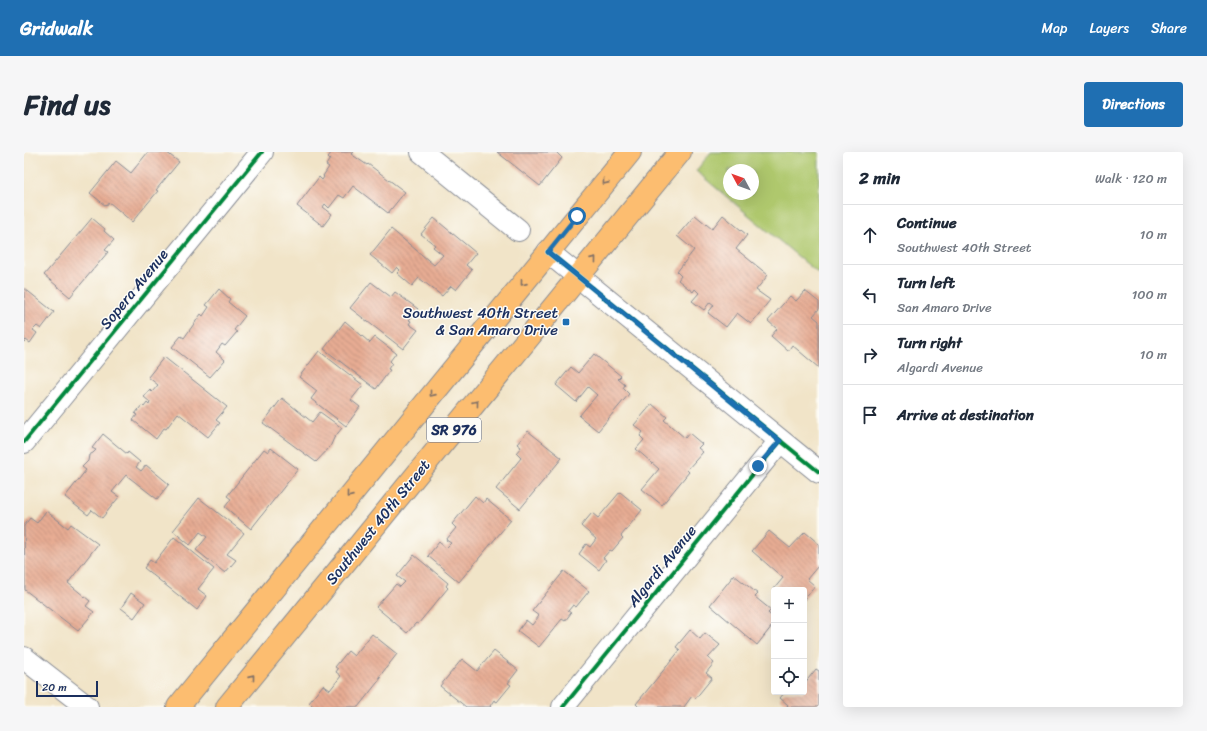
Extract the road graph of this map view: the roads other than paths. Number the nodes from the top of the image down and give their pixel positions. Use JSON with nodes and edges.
{"nodes":[{"id":1,"x":262,"y":152,"type":"edge"},
{"id":2,"x":422,"y":152,"type":"edge"},
{"id":3,"x":630,"y":152,"type":"edge"},
{"id":4,"x":680,"y":152,"type":"edge"},
{"id":5,"x":518,"y":230,"type":"dead end"},
{"id":6,"x":548,"y":252,"type":"junction"},
{"id":7,"x":579,"y":277,"type":"junction"},
{"id":8,"x":780,"y":441,"type":"junction"},
{"id":9,"x":24,"y":442,"type":"edge"},
{"id":10,"x":819,"y":472,"type":"edge"},
{"id":11,"x":24,"y":658,"type":"edge"},
{"id":12,"x":87,"y":707,"type":"edge"},
{"id":13,"x":178,"y":707,"type":"edge"},
{"id":14,"x":227,"y":707,"type":"edge"},
{"id":15,"x":563,"y":707,"type":"edge"}],
"edges":[{"from":1,"to":9,"type":"street","name":"Sopera Avenue"},
{"from":2,"to":5,"type":"street"},
{"from":3,"to":6,"type":"main road","number":"SR 976","one_way":true},
{"from":7,"to":4,"type":"main road","name":"Southwest 40th Street","number":"SR 976","one_way":true},
{"from":6,"to":7,"type":"street"},
{"from":6,"to":13,"type":"main road","number":"SR 976","one_way":true},
{"from":7,"to":8,"type":"street"},
{"from":14,"to":7,"type":"main road","name":"Southwest 40th Street","number":"SR 976","one_way":true},
{"from":8,"to":10,"type":"street"},
{"from":8,"to":15,"type":"street","name":"Algardi Avenue"},
{"from":11,"to":12,"type":"street"}]}
